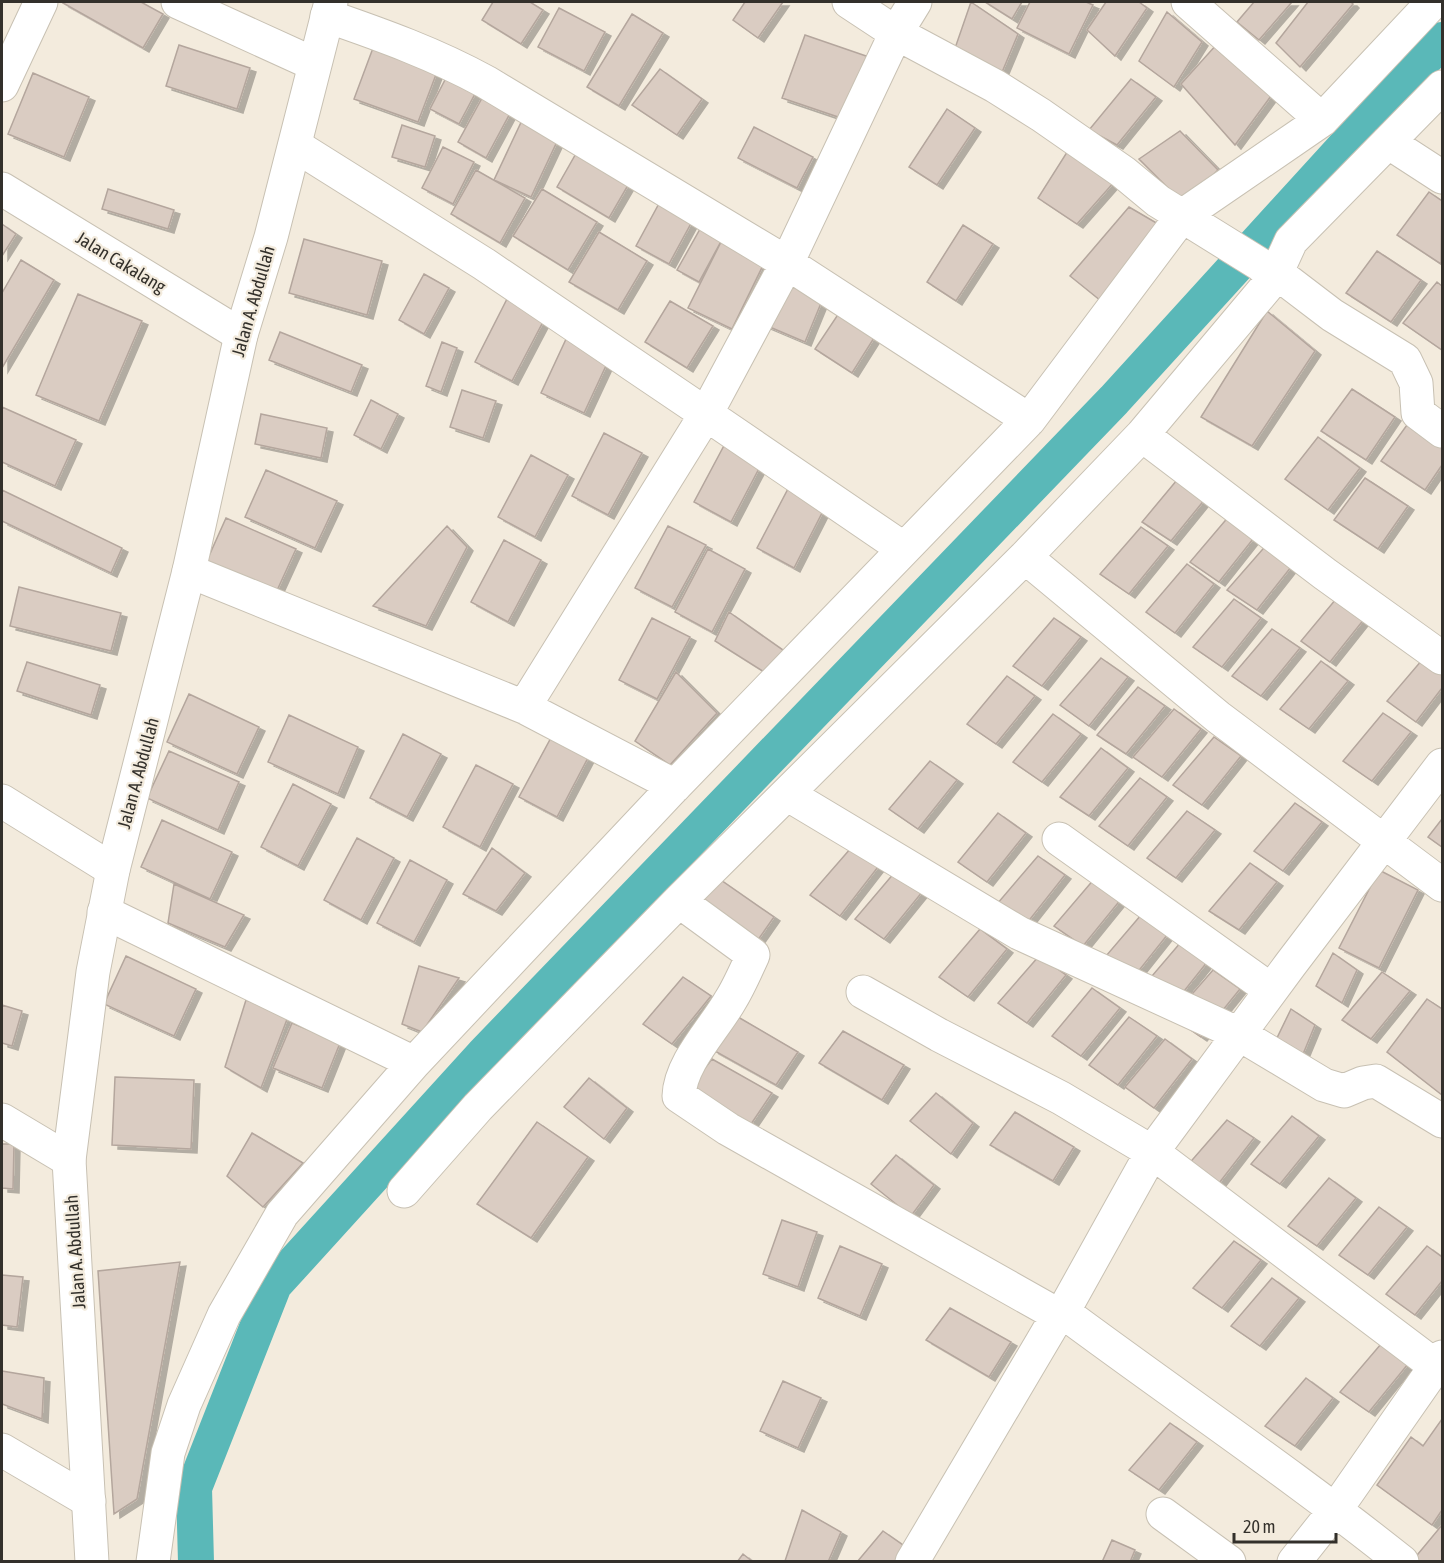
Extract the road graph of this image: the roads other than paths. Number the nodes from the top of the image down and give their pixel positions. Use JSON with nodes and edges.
{"nodes":[{"id":1,"x":42,"y":2,"type":"edge"},
{"id":2,"x":178,"y":2,"type":"edge"},
{"id":3,"x":849,"y":2,"type":"edge"},
{"id":4,"x":915,"y":2,"type":"edge"},
{"id":5,"x":1188,"y":2,"type":"edge"},
{"id":6,"x":1433,"y":2,"type":"edge"},
{"id":7,"x":329,"y":9,"type":"edge"},
{"id":8,"x":896,"y":33,"type":"junction"},
{"id":9,"x":314,"y":64,"type":"junction"},
{"id":10,"x":2,"y":84,"type":"edge"},
{"id":11,"x":1443,"y":87,"type":"edge"},
{"id":12,"x":1322,"y":120,"type":"junction"},
{"id":13,"x":1388,"y":142,"type":"junction"},
{"id":14,"x":296,"y":146,"type":"junction"},
{"id":15,"x":1443,"y":177,"type":"edge"},
{"id":16,"x":2,"y":189,"type":"edge"},
{"id":17,"x":1191,"y":220,"type":"junction"},
{"id":18,"x":787,"y":263,"type":"junction"},
{"id":19,"x":1271,"y":272,"type":"junction"},
{"id":20,"x":241,"y":335,"type":"junction"},
{"id":21,"x":706,"y":414,"type":"junction"},
{"id":22,"x":1029,"y":420,"type":"junction"},
{"id":23,"x":1443,"y":431,"type":"edge"},
{"id":24,"x":1142,"y":435,"type":"junction"},
{"id":25,"x":904,"y":549,"type":"junction"},
{"id":26,"x":1026,"y":557,"type":"junction"},
{"id":27,"x":189,"y":572,"type":"junction"},
{"id":28,"x":1443,"y":658,"type":"edge"},
{"id":29,"x":524,"y":707,"type":"junction"},
{"id":30,"x":1443,"y":765,"type":"edge"},
{"id":31,"x":675,"y":786,"type":"junction"},
{"id":32,"x":787,"y":794,"type":"junction"},
{"id":33,"x":2,"y":801,"type":"edge"},
{"id":34,"x":1059,"y":839,"type":"dead end"},
{"id":35,"x":1384,"y":840,"type":"junction"},
{"id":36,"x":113,"y":870,"type":"junction"},
{"id":37,"x":1443,"y":885,"type":"edge"},
{"id":38,"x":679,"y":901,"type":"junction"},
{"id":39,"x":104,"y":912,"type":"junction"},
{"id":40,"x":1271,"y":990,"type":"junction"},
{"id":41,"x":863,"y":992,"type":"dead end"},
{"id":42,"x":1239,"y":1034,"type":"junction"},
{"id":43,"x":414,"y":1063,"type":"junction"},
{"id":44,"x":2,"y":1120,"type":"edge"},
{"id":45,"x":1443,"y":1121,"type":"edge"},
{"id":46,"x":1152,"y":1152,"type":"junction"},
{"id":47,"x":69,"y":1160,"type":"junction"},
{"id":48,"x":404,"y":1191,"type":"dead end"},
{"id":49,"x":1061,"y":1313,"type":"junction"},
{"id":50,"x":1441,"y":1365,"type":"edge"},
{"id":51,"x":2,"y":1450,"type":"edge"},
{"id":52,"x":89,"y":1501,"type":"junction"},
{"id":53,"x":1336,"y":1509,"type":"junction"},
{"id":54,"x":1163,"y":1514,"type":"dead end"},
{"id":55,"x":92,"y":1562,"type":"edge"},
{"id":56,"x":153,"y":1562,"type":"edge"},
{"id":57,"x":912,"y":1562,"type":"edge"},
{"id":58,"x":1229,"y":1562,"type":"edge"},
{"id":59,"x":1294,"y":1562,"type":"edge"},
{"id":60,"x":1402,"y":1562,"type":"edge"}],
"edges":[{"from":1,"to":10,"type":"street"},
{"from":2,"to":9,"type":"street"},
{"from":3,"to":8,"type":"street"},
{"from":4,"to":8,"type":"street"},
{"from":5,"to":12,"type":"street"},
{"from":6,"to":12,"type":"street"},
{"from":7,"to":9,"type":"street","name":"Jalan A. Abdullah"},
{"from":7,"to":18,"type":"street"},
{"from":8,"to":17,"type":"street"},
{"from":8,"to":18,"type":"street"},
{"from":9,"to":14,"type":"street","name":"Jalan A. Abdullah"},
{"from":11,"to":13,"type":"street"},
{"from":12,"to":17,"type":"street"},
{"from":13,"to":15,"type":"street"},
{"from":13,"to":19,"type":"street"},
{"from":14,"to":20,"type":"street","name":"Jalan A. Abdullah"},
{"from":14,"to":21,"type":"street"},
{"from":16,"to":20,"type":"street","name":"Jalan Cakalang"},
{"from":17,"to":19,"type":"street"},
{"from":17,"to":22,"type":"street"},
{"from":18,"to":21,"type":"street"},
{"from":18,"to":22,"type":"street"},
{"from":19,"to":23,"type":"street"},
{"from":19,"to":24,"type":"street"},
{"from":20,"to":27,"type":"street","name":"Jalan A. Abdullah"},
{"from":21,"to":25,"type":"street"},
{"from":21,"to":29,"type":"street"},
{"from":22,"to":25,"type":"street"},
{"from":24,"to":26,"type":"street"},
{"from":24,"to":28,"type":"street"},
{"from":25,"to":31,"type":"street"},
{"from":26,"to":32,"type":"street"},
{"from":26,"to":35,"type":"street"},
{"from":27,"to":29,"type":"street"},
{"from":27,"to":36,"type":"street","name":"Jalan A. Abdullah"},
{"from":29,"to":31,"type":"street"},
{"from":30,"to":35,"type":"street"},
{"from":31,"to":43,"type":"street"},
{"from":32,"to":38,"type":"street"},
{"from":32,"to":42,"type":"street"},
{"from":33,"to":36,"type":"street"},
{"from":34,"to":40,"type":"street"},
{"from":35,"to":37,"type":"street"},
{"from":35,"to":40,"type":"street"},
{"from":36,"to":39,"type":"street","name":"Jalan A. Abdullah"},
{"from":38,"to":48,"type":"street"},
{"from":38,"to":49,"type":"street"},
{"from":39,"to":43,"type":"street"},
{"from":39,"to":47,"type":"street","name":"Jalan A. Abdullah"},
{"from":40,"to":42,"type":"street"},
{"from":41,"to":46,"type":"street"},
{"from":42,"to":45,"type":"street"},
{"from":42,"to":46,"type":"street"},
{"from":43,"to":56,"type":"street"},
{"from":44,"to":47,"type":"street"},
{"from":46,"to":49,"type":"street"},
{"from":46,"to":50,"type":"street"},
{"from":47,"to":52,"type":"street","name":"Jalan A. Abdullah"},
{"from":49,"to":53,"type":"street"},
{"from":49,"to":57,"type":"street"},
{"from":50,"to":53,"type":"street"},
{"from":51,"to":52,"type":"street"},
{"from":52,"to":55,"type":"street","name":"Jalan A. Abdullah"},
{"from":53,"to":59,"type":"street"},
{"from":53,"to":60,"type":"street"},
{"from":54,"to":58,"type":"street"}]}
